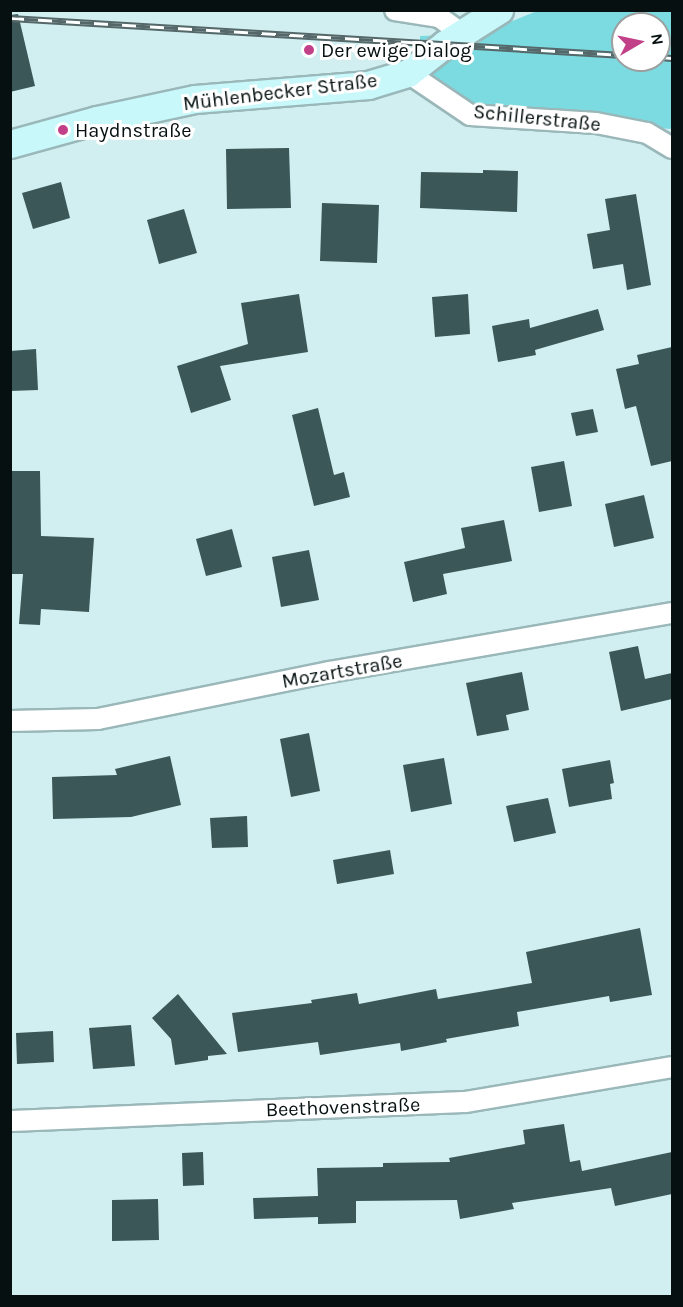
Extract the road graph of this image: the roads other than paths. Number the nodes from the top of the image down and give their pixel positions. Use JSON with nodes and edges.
{"nodes":[{"id":1,"x":395,"y":10,"type":"edge"},
{"id":2,"x":499,"y":10,"type":"edge"},
{"id":3,"x":461,"y":33,"type":"junction"},
{"id":4,"x":408,"y":73,"type":"junction"},
{"id":5,"x":10,"y":144,"type":"edge"},
{"id":6,"x":672,"y":148,"type":"edge"},
{"id":7,"x":672,"y":613,"type":"edge"},
{"id":8,"x":10,"y":721,"type":"edge"},
{"id":9,"x":672,"y":1067,"type":"edge"},
{"id":10,"x":10,"y":1121,"type":"edge"}],
"edges":[{"from":1,"to":3,"type":"street"},
{"from":2,"to":3,"type":"main road","name":"Mühlenbecker Straße"},
{"from":3,"to":4,"type":"main road","name":"Mühlenbecker Straße"},
{"from":4,"to":5,"type":"main road","name":"Mühlenbecker Straße"},
{"from":4,"to":6,"type":"street","name":"Schillerstraße"},
{"from":7,"to":8,"type":"street","name":"Mozartstraße"},
{"from":9,"to":10,"type":"street","name":"Beethovenstraße"}]}
